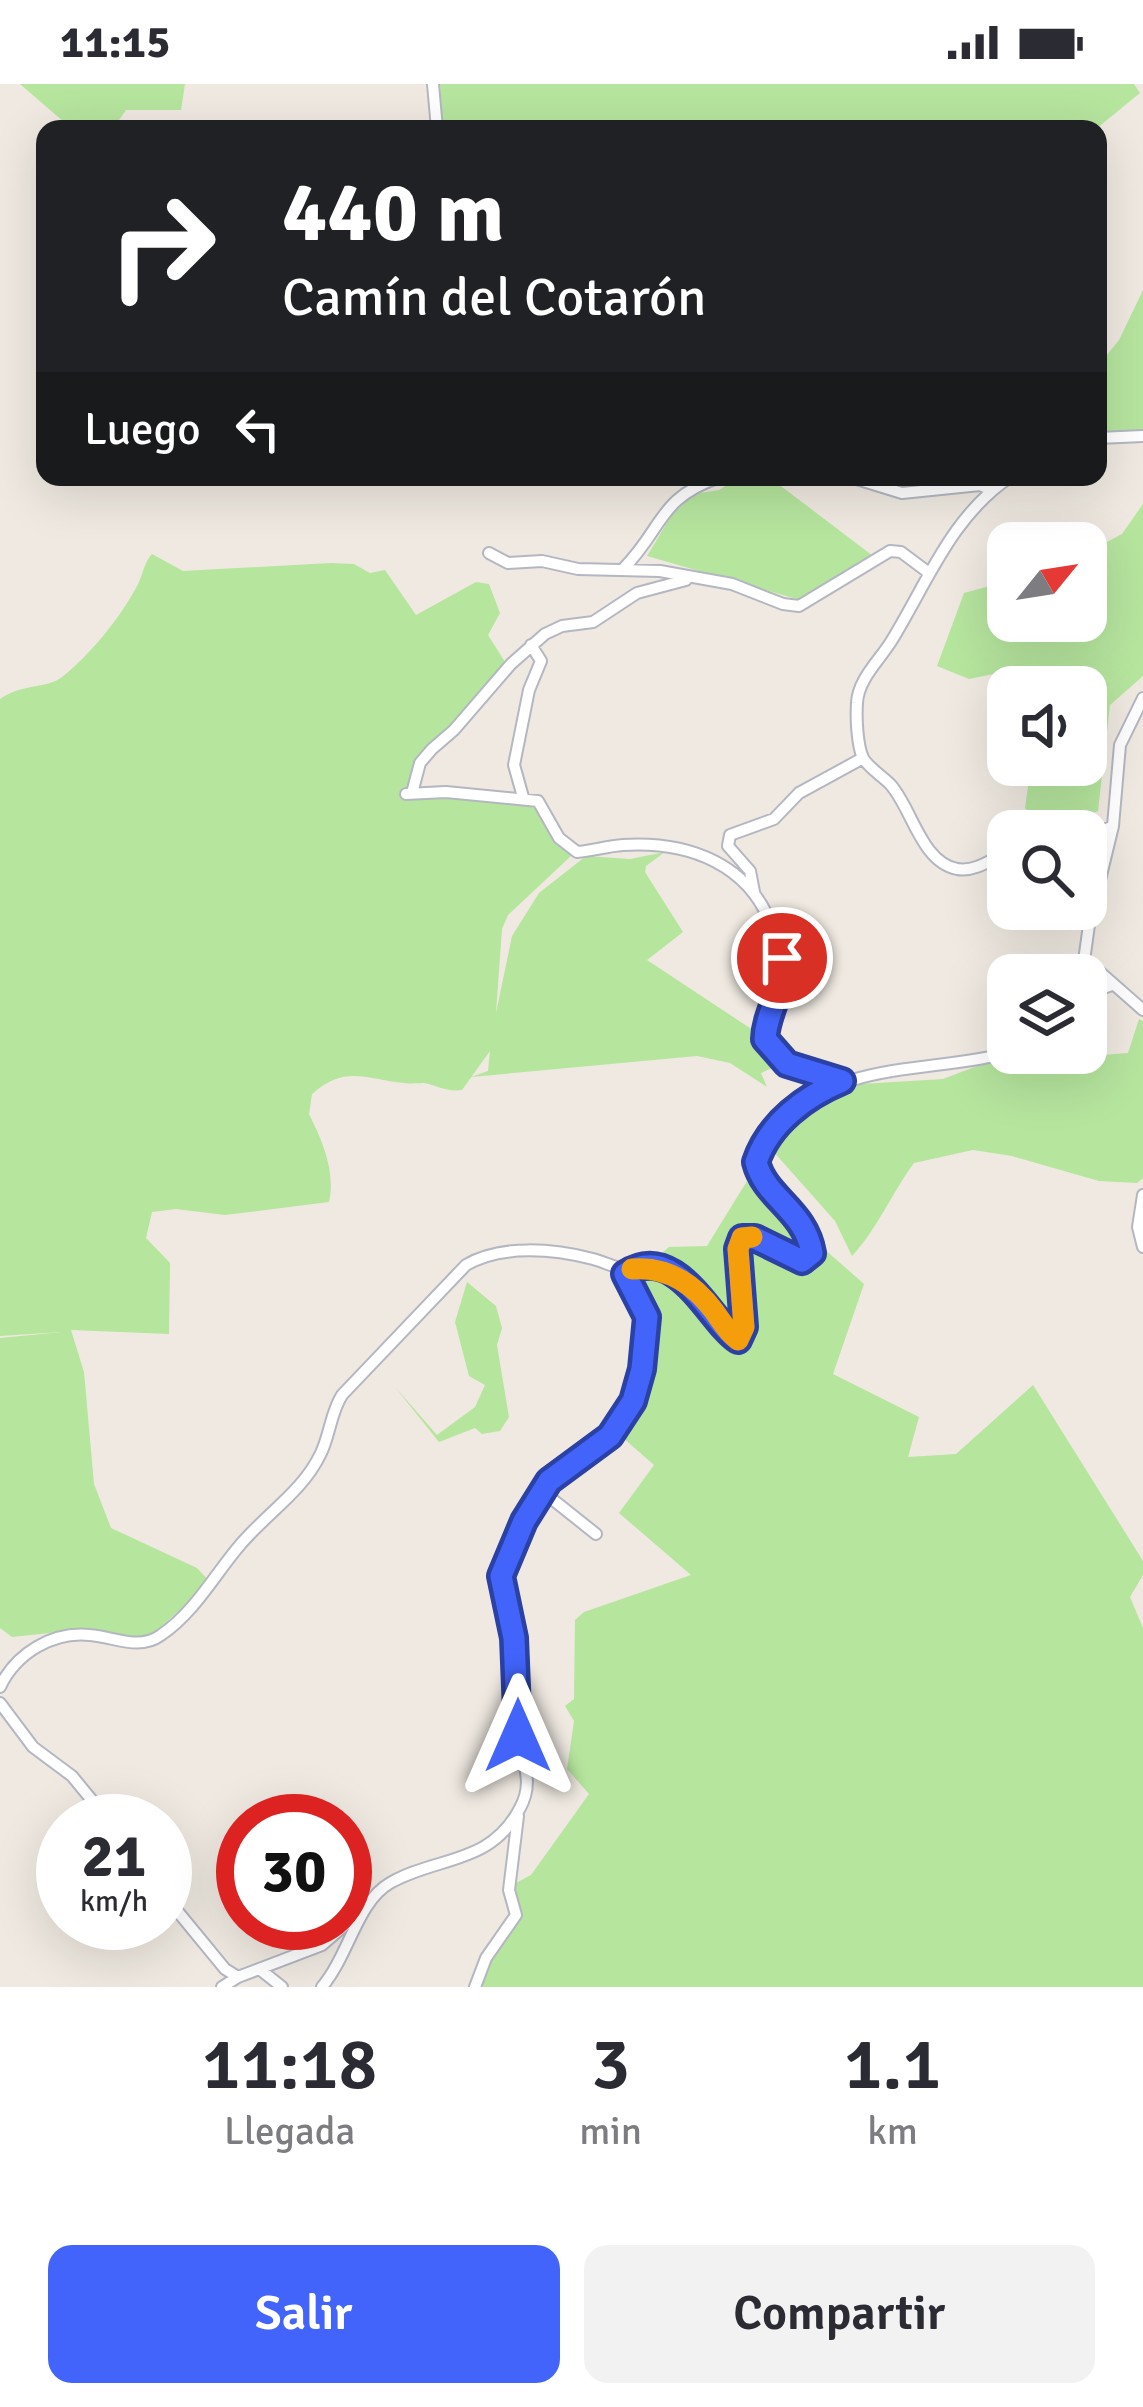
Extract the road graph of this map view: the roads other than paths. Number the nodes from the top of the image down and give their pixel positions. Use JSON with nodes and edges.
{"nodes":[{"id":1,"x":433,"y":84,"type":"edge"},
{"id":2,"x":436,"y":120,"type":"edge"},
{"id":3,"x":1143,"y":436,"type":"edge"},
{"id":4,"x":1107,"y":438,"type":"edge"},
{"id":5,"x":694,"y":486,"type":"edge"},
{"id":6,"x":875,"y":486,"type":"edge"},
{"id":7,"x":967,"y":486,"type":"edge"},
{"id":8,"x":982,"y":486,"type":"edge"},
{"id":9,"x":997,"y":486,"type":"edge"},
{"id":10,"x":991,"y":490,"type":"junction"},
{"id":11,"x":489,"y":553,"type":"dead end"},
{"id":12,"x":624,"y":568,"type":"junction"},
{"id":13,"x":929,"y":573,"type":"junction"},
{"id":14,"x":689,"y":580,"type":"junction"},
{"id":15,"x":531,"y":646,"type":"junction"},
{"id":16,"x":1143,"y":698,"type":"edge"},
{"id":17,"x":863,"y":758,"type":"junction"},
{"id":18,"x":524,"y":797,"type":"junction"},
{"id":19,"x":1113,"y":826,"type":"junction"},
{"id":20,"x":1107,"y":829,"type":"edge"},
{"id":21,"x":1107,"y":851,"type":"edge"},
{"id":22,"x":987,"y":862,"type":"edge"},
{"id":23,"x":754,"y":892,"type":"junction"},
{"id":24,"x":1107,"y":980,"type":"edge"},
{"id":25,"x":1112,"y":985,"type":"junction"},
{"id":26,"x":1107,"y":987,"type":"edge"},
{"id":27,"x":1143,"y":1010,"type":"edge"},
{"id":28,"x":987,"y":1057,"type":"edge"},
{"id":29,"x":842,"y":1081,"type":"junction"},
{"id":30,"x":1143,"y":1195,"type":"edge"},
{"id":31,"x":1143,"y":1247,"type":"edge"},
{"id":32,"x":628,"y":1270,"type":"junction"},
{"id":33,"x":542,"y":1491,"type":"junction"},
{"id":34,"x":596,"y":1534,"type":"dead end"},
{"id":35,"x":0,"y":1687,"type":"edge"},
{"id":36,"x":0,"y":1703,"type":"edge"},
{"id":37,"x":87,"y":1794,"type":"edge"},
{"id":38,"x":518,"y":1813,"type":"junction"},
{"id":39,"x":372,"y":1901,"type":"edge"},
{"id":40,"x":192,"y":1929,"type":"edge"},
{"id":41,"x":312,"y":1950,"type":"edge"},
{"id":42,"x":345,"y":1950,"type":"edge"},
{"id":43,"x":262,"y":1971,"type":"junction"},
{"id":44,"x":238,"y":1977,"type":"junction"},
{"id":45,"x":222,"y":1987,"type":"edge"},
{"id":46,"x":282,"y":1987,"type":"edge"},
{"id":47,"x":322,"y":1987,"type":"edge"},
{"id":48,"x":475,"y":1987,"type":"edge"}],
"edges":[{"from":1,"to":2,"type":"street"},
{"from":3,"to":4,"type":"street"},
{"from":5,"to":12,"type":"street"},
{"from":6,"to":7,"type":"street"},
{"from":8,"to":10,"type":"street"},
{"from":9,"to":10,"type":"street"},
{"from":10,"to":13,"type":"street"},
{"from":11,"to":12,"type":"street"},
{"from":12,"to":14,"type":"street"},
{"from":13,"to":14,"type":"street"},
{"from":13,"to":17,"type":"street"},
{"from":14,"to":15,"type":"street"},
{"from":15,"to":18,"type":"street"},
{"from":15,"to":18,"type":"street"},
{"from":16,"to":19,"type":"street"},
{"from":17,"to":22,"type":"street"},
{"from":17,"to":23,"type":"street"},
{"from":18,"to":23,"type":"street"},
{"from":19,"to":20,"type":"street"},
{"from":19,"to":21,"type":"street"},
{"from":23,"to":29,"type":"street"},
{"from":24,"to":25,"type":"street"},
{"from":25,"to":26,"type":"street"},
{"from":25,"to":27,"type":"street"},
{"from":28,"to":29,"type":"street"},
{"from":29,"to":32,"type":"street"},
{"from":30,"to":31,"type":"street"},
{"from":32,"to":33,"type":"street"},
{"from":32,"to":35,"type":"street"},
{"from":33,"to":34,"type":"street"},
{"from":33,"to":38,"type":"street"},
{"from":36,"to":37,"type":"street"},
{"from":38,"to":39,"type":"street"},
{"from":38,"to":48,"type":"street"},
{"from":40,"to":44,"type":"street"},
{"from":41,"to":43,"type":"street"},
{"from":42,"to":47,"type":"street"},
{"from":43,"to":44,"type":"street"},
{"from":43,"to":46,"type":"street"},
{"from":44,"to":45,"type":"street"}]}
